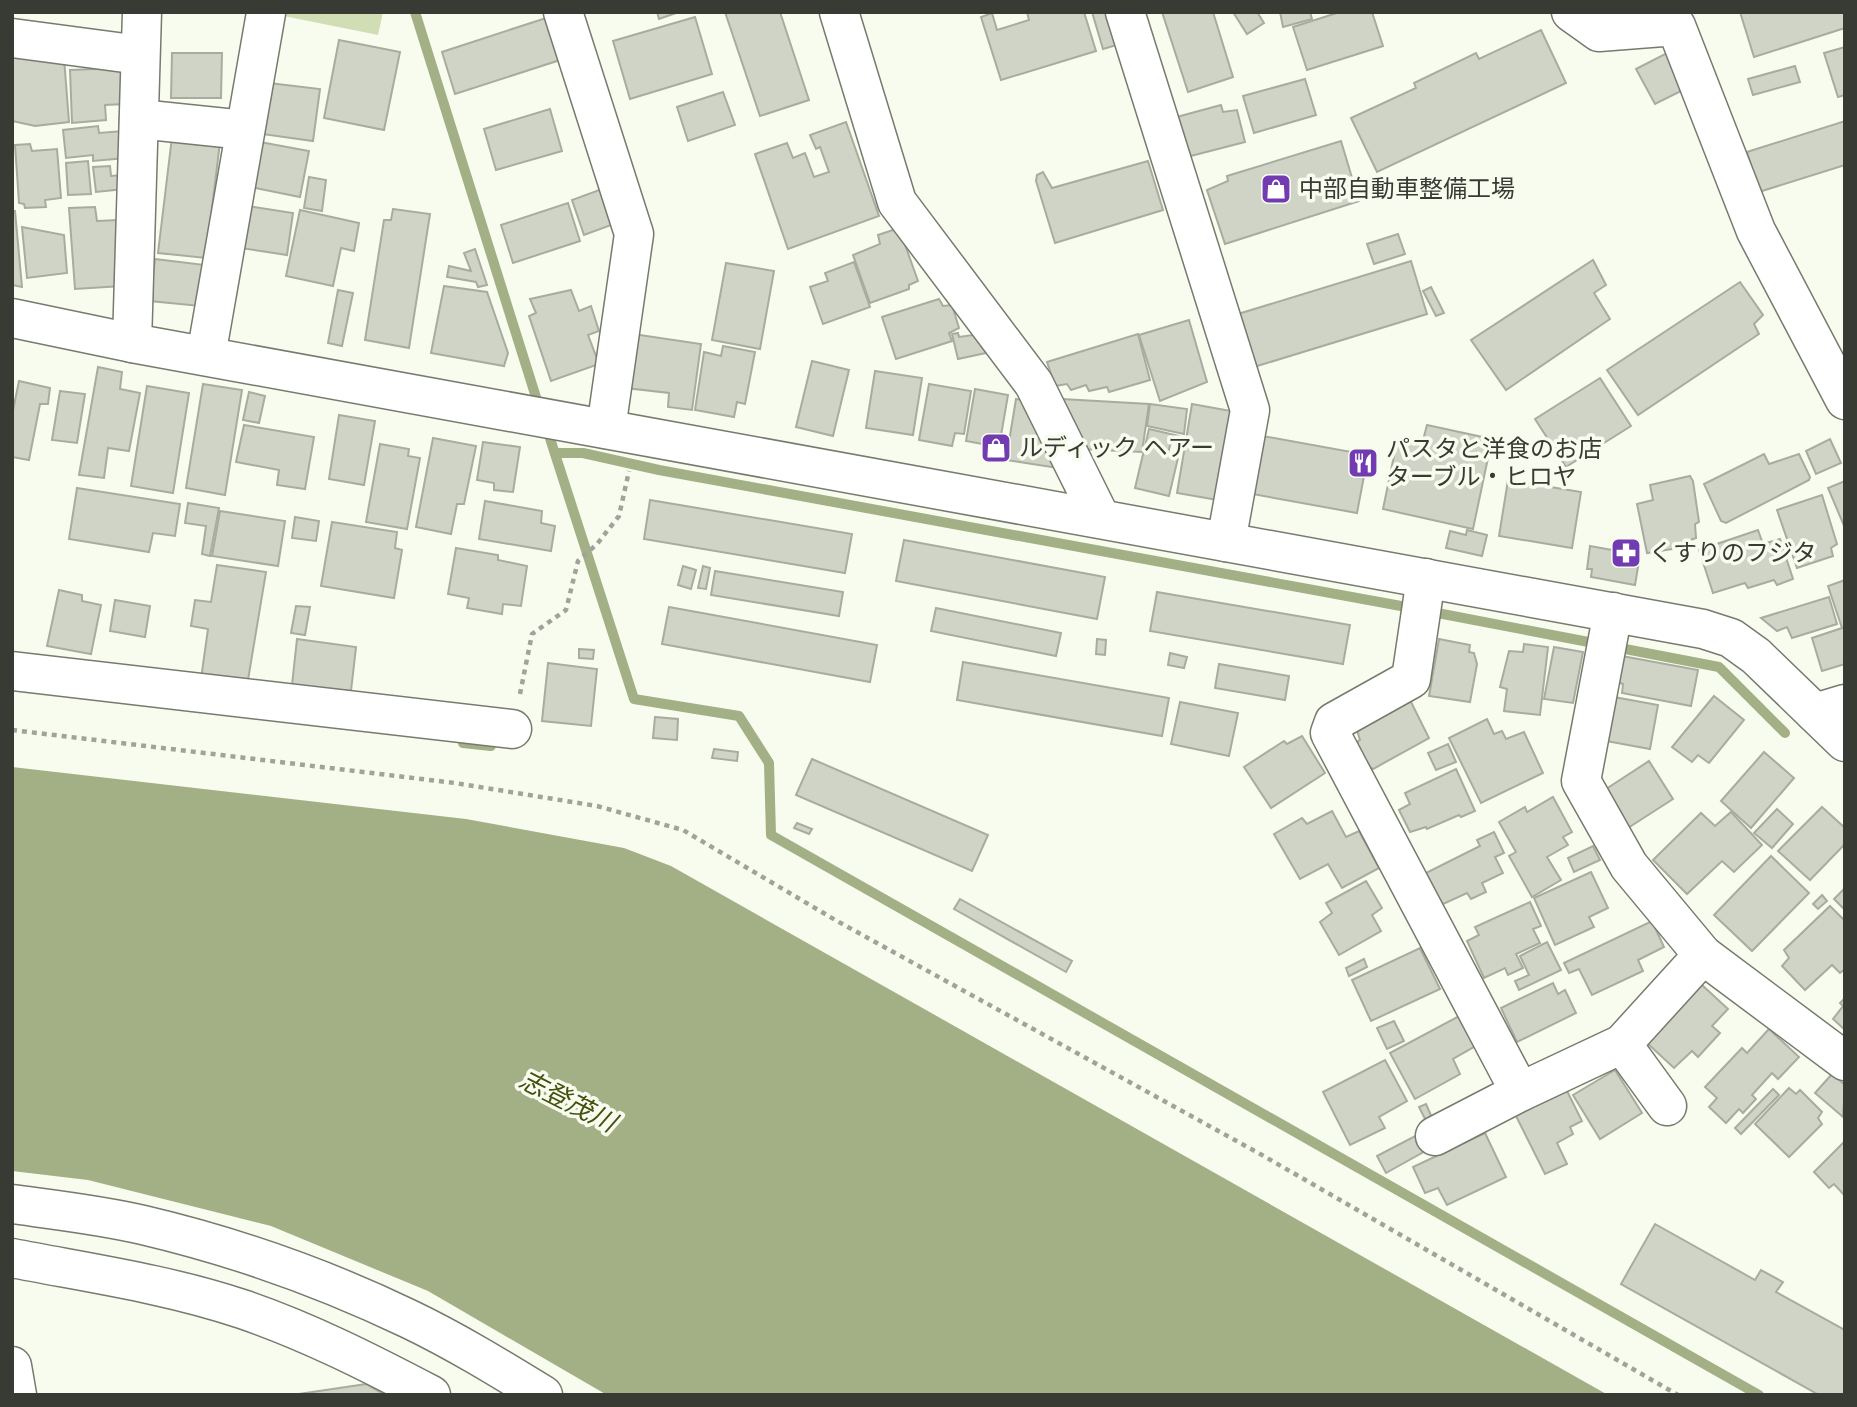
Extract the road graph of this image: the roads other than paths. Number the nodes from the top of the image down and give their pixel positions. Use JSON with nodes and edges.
{"nodes":[{"id":1,"x":142,"y":12,"type":"edge"},
{"id":2,"x":563,"y":12,"type":"edge"},
{"id":3,"x":839,"y":12,"type":"edge"},
{"id":4,"x":1125,"y":12,"type":"edge"},
{"id":5,"x":1571,"y":12,"type":"edge"},
{"id":6,"x":266,"y":13,"type":"edge"},
{"id":7,"x":12,"y":38,"type":"edge"},
{"id":8,"x":141,"y":55,"type":"junction"},
{"id":9,"x":139,"y":119,"type":"junction"},
{"id":10,"x":245,"y":130,"type":"junction"},
{"id":11,"x":12,"y":318,"type":"edge"},
{"id":12,"x":132,"y":343,"type":"junction"},
{"id":13,"x":206,"y":356,"type":"junction"},
{"id":14,"x":1845,"y":400,"type":"edge"},
{"id":15,"x":622,"y":432,"type":"junction"},
{"id":16,"x":1100,"y":517,"type":"junction"},
{"id":17,"x":1226,"y":542,"type":"junction"},
{"id":18,"x":1426,"y":578,"type":"junction"},
{"id":19,"x":1613,"y":612,"type":"junction"},
{"id":20,"x":12,"y":671,"type":"edge"},
{"id":21,"x":1830,"y":708,"type":"edge"},
{"id":22,"x":512,"y":729,"type":"road end"},
{"id":23,"x":1845,"y":742,"type":"edge"},
{"id":24,"x":1703,"y":955,"type":"junction"},
{"id":25,"x":1622,"y":1044,"type":"junction"},
{"id":26,"x":1845,"y":1061,"type":"edge"},
{"id":27,"x":1520,"y":1092,"type":"junction"},
{"id":28,"x":1667,"y":1106,"type":"dead end"},
{"id":29,"x":1435,"y":1136,"type":"dead end"},
{"id":30,"x":12,"y":1204,"type":"edge"},
{"id":31,"x":12,"y":1258,"type":"edge"},
{"id":32,"x":12,"y":1366,"type":"edge"},
{"id":33,"x":17,"y":1395,"type":"edge"},
{"id":34,"x":431,"y":1395,"type":"edge"},
{"id":35,"x":542,"y":1395,"type":"edge"}],
"edges":[{"from":1,"to":8,"type":"street"},
{"from":2,"to":15,"type":"street"},
{"from":3,"to":16,"type":"street"},
{"from":4,"to":17,"type":"street"},
{"from":5,"to":14,"type":"street"},
{"from":6,"to":10,"type":"street"},
{"from":7,"to":8,"type":"street"},
{"from":8,"to":9,"type":"street"},
{"from":9,"to":10,"type":"street"},
{"from":9,"to":12,"type":"street"},
{"from":10,"to":13,"type":"street"},
{"from":11,"to":12,"type":"street"},
{"from":12,"to":13,"type":"street"},
{"from":13,"to":15,"type":"street"},
{"from":15,"to":16,"type":"street"},
{"from":16,"to":17,"type":"street"},
{"from":17,"to":18,"type":"street"},
{"from":18,"to":19,"type":"street"},
{"from":18,"to":27,"type":"street"},
{"from":19,"to":21,"type":"street"},
{"from":19,"to":24,"type":"street"},
{"from":20,"to":22,"type":"street"},
{"from":21,"to":23,"type":"street"},
{"from":24,"to":25,"type":"street"},
{"from":24,"to":26,"type":"street"},
{"from":25,"to":27,"type":"street"},
{"from":25,"to":28,"type":"street"},
{"from":27,"to":29,"type":"street"},
{"from":30,"to":35,"type":"street"},
{"from":31,"to":34,"type":"street"},
{"from":32,"to":33,"type":"street"}]}
